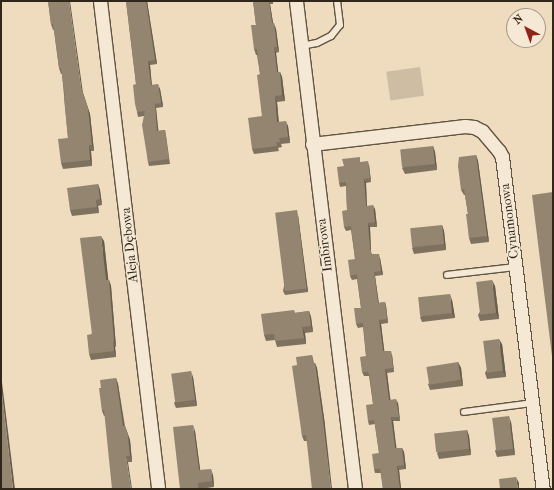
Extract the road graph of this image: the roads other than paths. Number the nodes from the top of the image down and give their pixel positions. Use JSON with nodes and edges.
{"nodes":[{"id":1,"x":100,"y":1,"type":"edge"},
{"id":2,"x":296,"y":1,"type":"edge"},
{"id":3,"x":337,"y":1,"type":"edge"},
{"id":4,"x":301,"y":46,"type":"junction"},
{"id":5,"x":312,"y":144,"type":"junction"},
{"id":6,"x":516,"y":267,"type":"junction"},
{"id":7,"x":447,"y":274,"type":"dead end"},
{"id":8,"x":532,"y":404,"type":"junction"},
{"id":9,"x":464,"y":412,"type":"dead end"},
{"id":10,"x":158,"y":489,"type":"edge"},
{"id":11,"x":355,"y":489,"type":"edge"},
{"id":12,"x":543,"y":489,"type":"edge"}],
"edges":[{"from":1,"to":10,"type":"street","name":"Aleja Dębowa"},
{"from":2,"to":4,"type":"street","name":"Imbirowa"},
{"from":3,"to":4,"type":"lane"},
{"from":4,"to":5,"type":"street","name":"Imbirowa"},
{"from":5,"to":6,"type":"street","name":"Cynamonowa"},
{"from":5,"to":11,"type":"street","name":"Imbirowa"},
{"from":6,"to":7,"type":"lane"},
{"from":6,"to":8,"type":"street","name":"Cynamonowa"},
{"from":8,"to":9,"type":"lane"},
{"from":8,"to":12,"type":"street","name":"Cynamonowa"}]}
